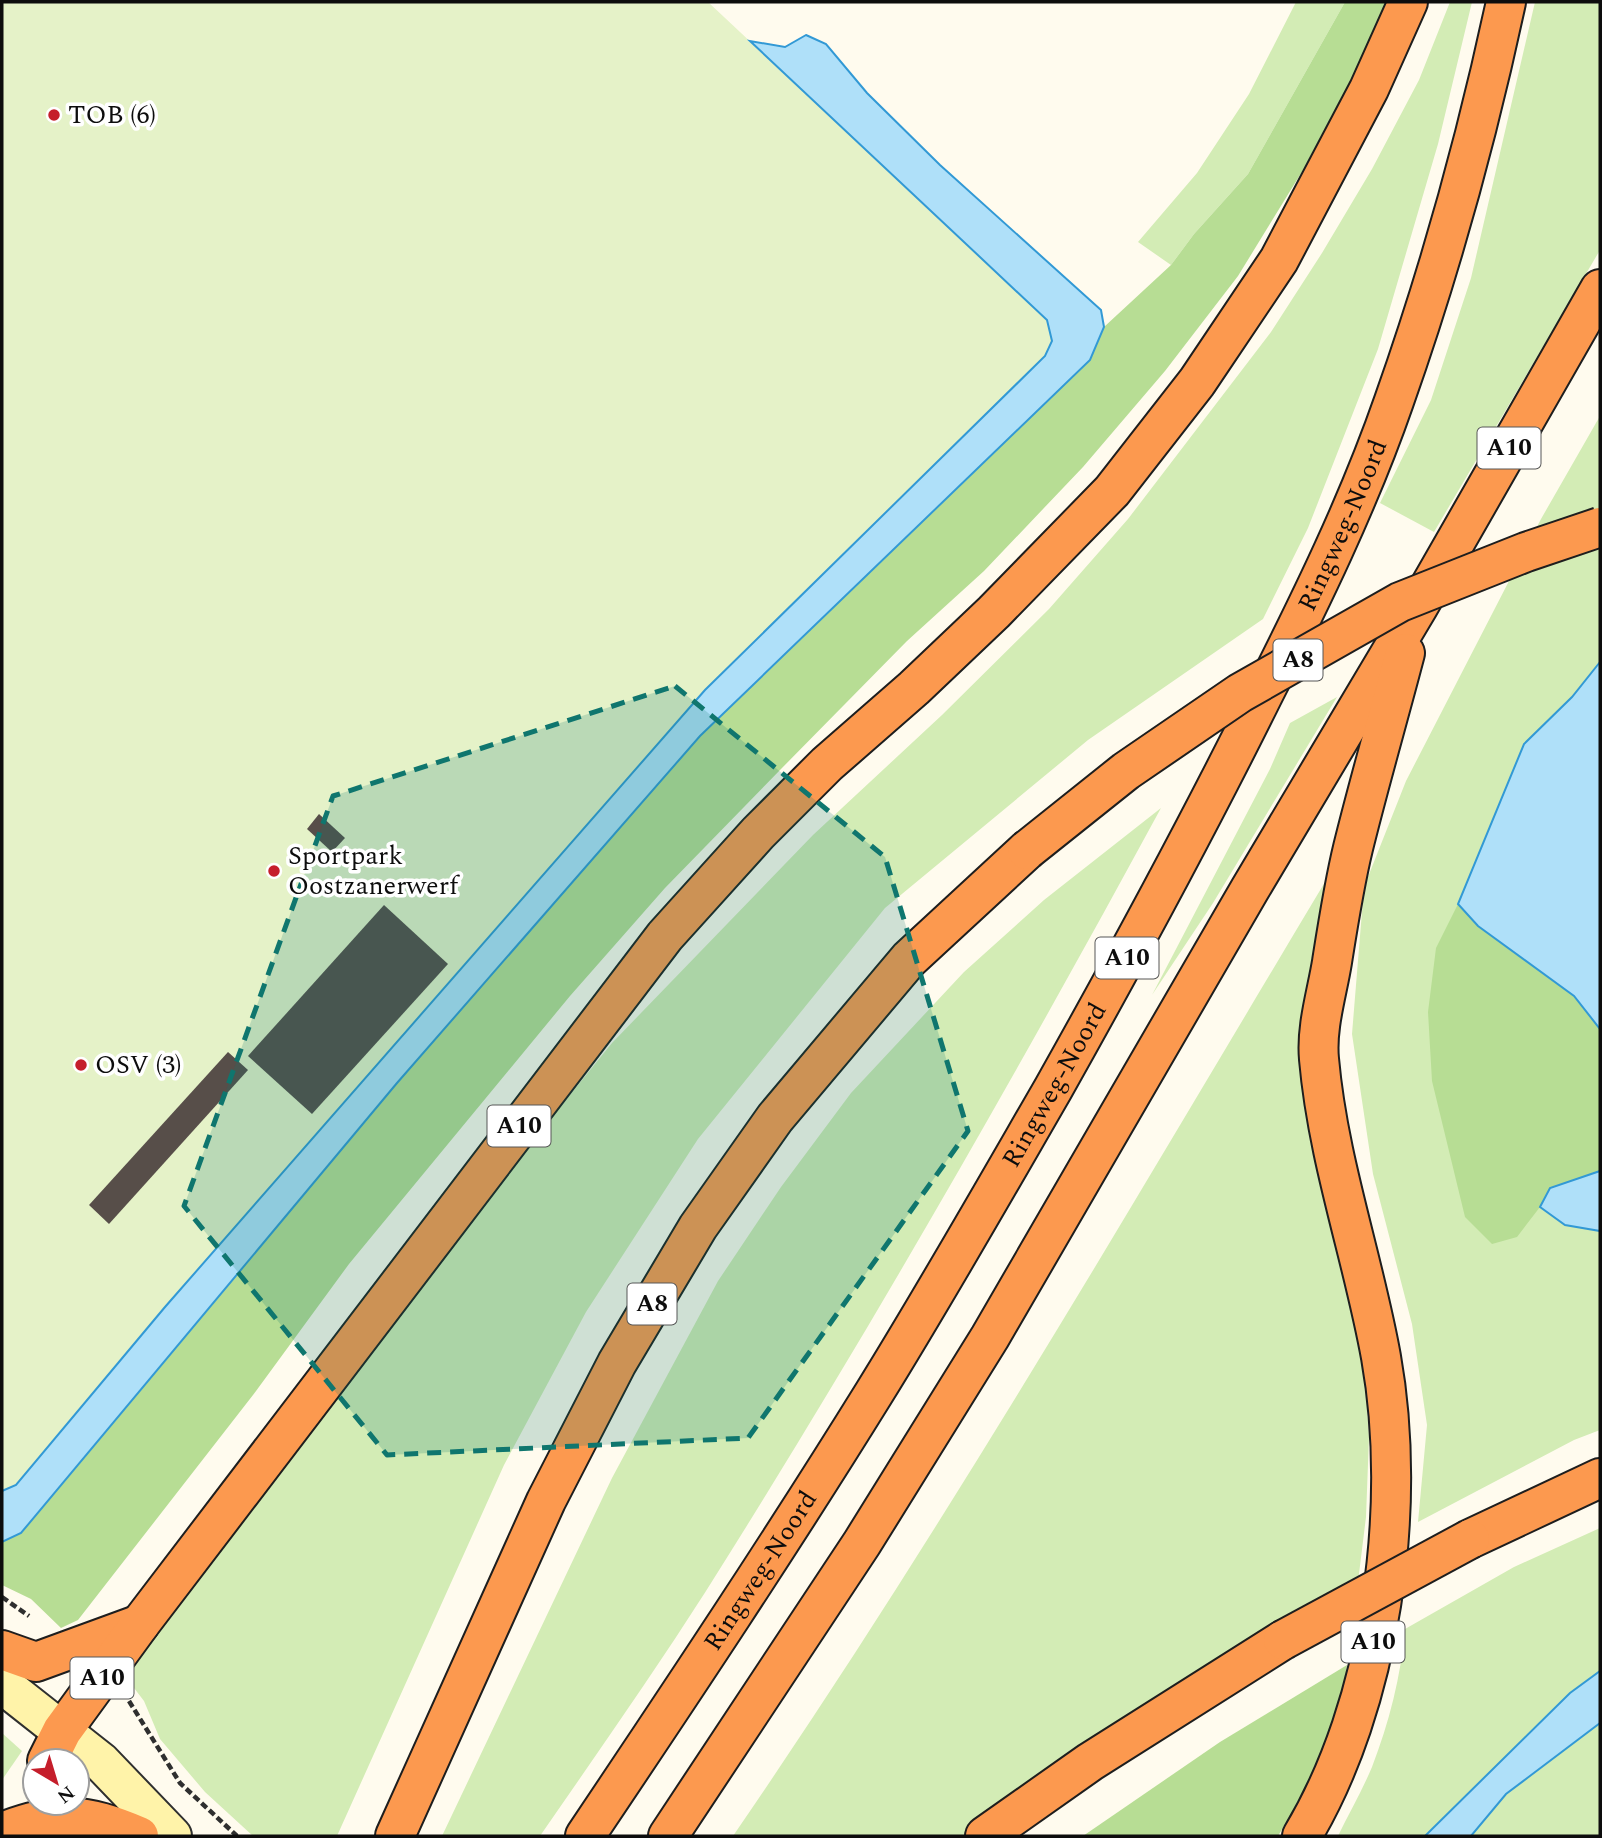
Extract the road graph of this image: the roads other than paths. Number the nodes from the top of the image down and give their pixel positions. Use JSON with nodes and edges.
{"nodes":[{"id":1,"x":1408,"y":2,"type":"edge"},
{"id":2,"x":1506,"y":2,"type":"edge"},
{"id":3,"x":1600,"y":289,"type":"edge"},
{"id":4,"x":1600,"y":527,"type":"edge"},
{"id":5,"x":1418,"y":607,"type":"junction"},
{"id":6,"x":1600,"y":1478,"type":"edge"},
{"id":7,"x":140,"y":1624,"type":"junction"},
{"id":8,"x":2,"y":1650,"type":"edge"},
{"id":9,"x":2,"y":1684,"type":"edge"},
{"id":10,"x":54,"y":1746,"type":"edge"},
{"id":11,"x":24,"y":1820,"type":"edge"},
{"id":12,"x":139,"y":1836,"type":"edge"},
{"id":13,"x":172,"y":1836,"type":"edge"},
{"id":14,"x":395,"y":1836,"type":"edge"},
{"id":15,"x":584,"y":1836,"type":"edge"},
{"id":16,"x":668,"y":1836,"type":"edge"},
{"id":17,"x":985,"y":1836,"type":"edge"},
{"id":18,"x":1302,"y":1836,"type":"edge"}],
"edges":[{"from":1,"to":7,"type":"highway","number":"A10"},
{"from":2,"to":15,"type":"highway","name":"Ringweg-Noord","number":"A10"},
{"from":3,"to":5,"type":"highway","number":"A10"},
{"from":4,"to":14,"type":"highway","number":"A8","bridge":true},
{"from":5,"to":16,"type":"highway","number":"A10"},
{"from":5,"to":18,"type":"highway","number":"A10"},
{"from":6,"to":17,"type":"highway","number":"A10","bridge":true},
{"from":7,"to":8,"type":"highway","number":"A10"},
{"from":7,"to":10,"type":"highway","number":"A10"},
{"from":9,"to":10,"type":"main road"},
{"from":10,"to":13,"type":"main road"},
{"from":11,"to":12,"type":"highway"}]}
